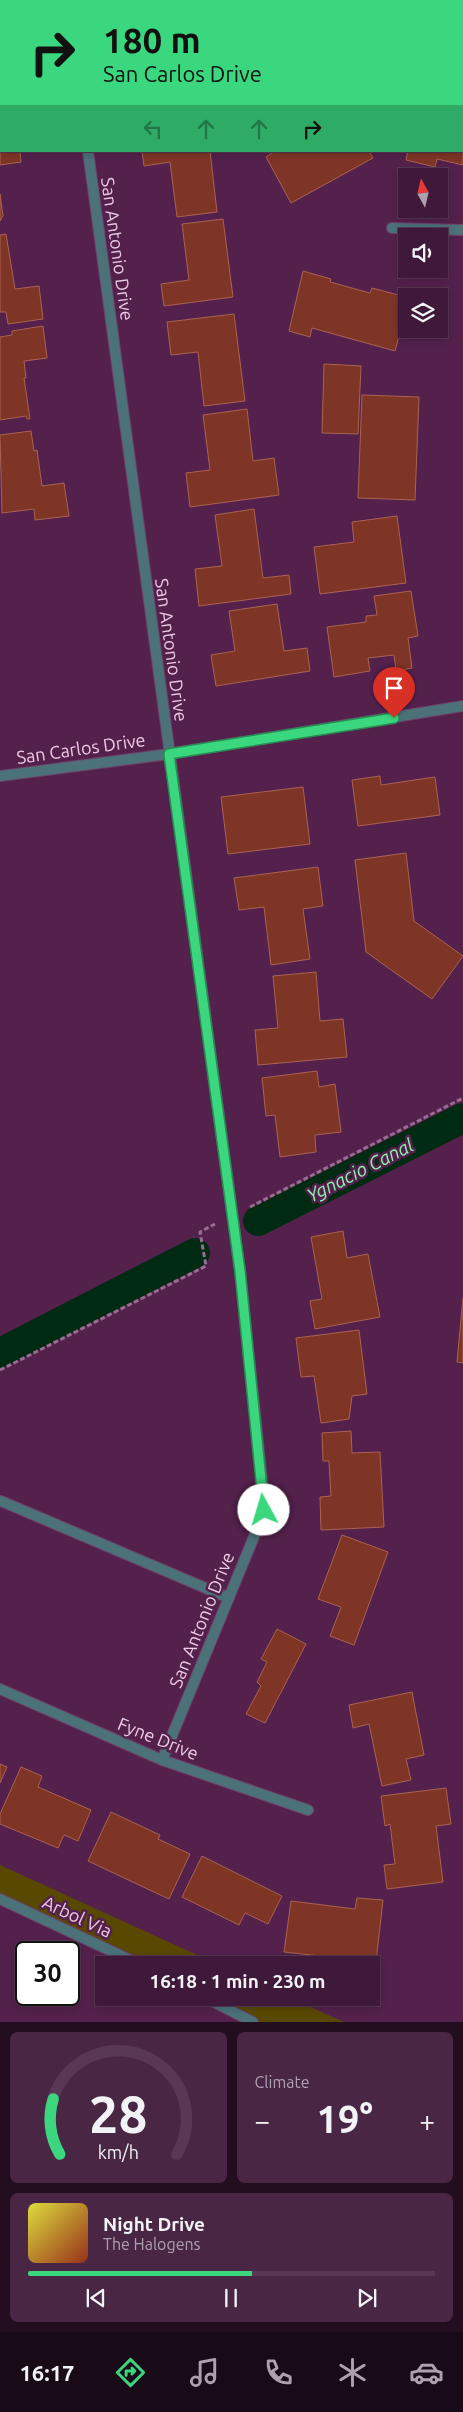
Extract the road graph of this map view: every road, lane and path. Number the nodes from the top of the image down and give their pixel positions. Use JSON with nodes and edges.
{"nodes":[{"id":1,"x":88,"y":152,"type":"edge"},
{"id":2,"x":392,"y":228,"type":"dead end"},
{"id":3,"x":463,"y":230,"type":"edge"},
{"id":4,"x":463,"y":706,"type":"edge"},
{"id":5,"x":169,"y":754,"type":"junction"},
{"id":6,"x":0,"y":776,"type":"edge"},
{"id":7,"x":1,"y":1501,"type":"dead end"},
{"id":8,"x":229,"y":1598,"type":"junction"},
{"id":9,"x":0,"y":1689,"type":"edge"},
{"id":10,"x":162,"y":1760,"type":"junction"},
{"id":11,"x":308,"y":1810,"type":"dead end"},
{"id":12,"x":0,"y":1899,"type":"edge"},
{"id":13,"x":122,"y":1956,"type":"edge"},
{"id":14,"x":222,"y":2006,"type":"edge"},
{"id":15,"x":253,"y":2022,"type":"edge"}],
"edges":[{"from":1,"to":5,"type":"street","name":"San Antonio Drive"},
{"from":2,"to":3,"type":"street"},
{"from":4,"to":5,"type":"street","name":"San Carlos Drive"},
{"from":5,"to":6,"type":"street","name":"San Carlos Drive"},
{"from":5,"to":8,"type":"street","name":"San Antonio Drive"},
{"from":7,"to":8,"type":"street"},
{"from":8,"to":10,"type":"street","name":"San Antonio Drive"},
{"from":9,"to":10,"type":"street","name":"Fyne Drive"},
{"from":10,"to":11,"type":"street","name":"Fyne Drive"},
{"from":12,"to":13,"type":"street","name":"Arbol Via"},
{"from":14,"to":15,"type":"street"}]}
